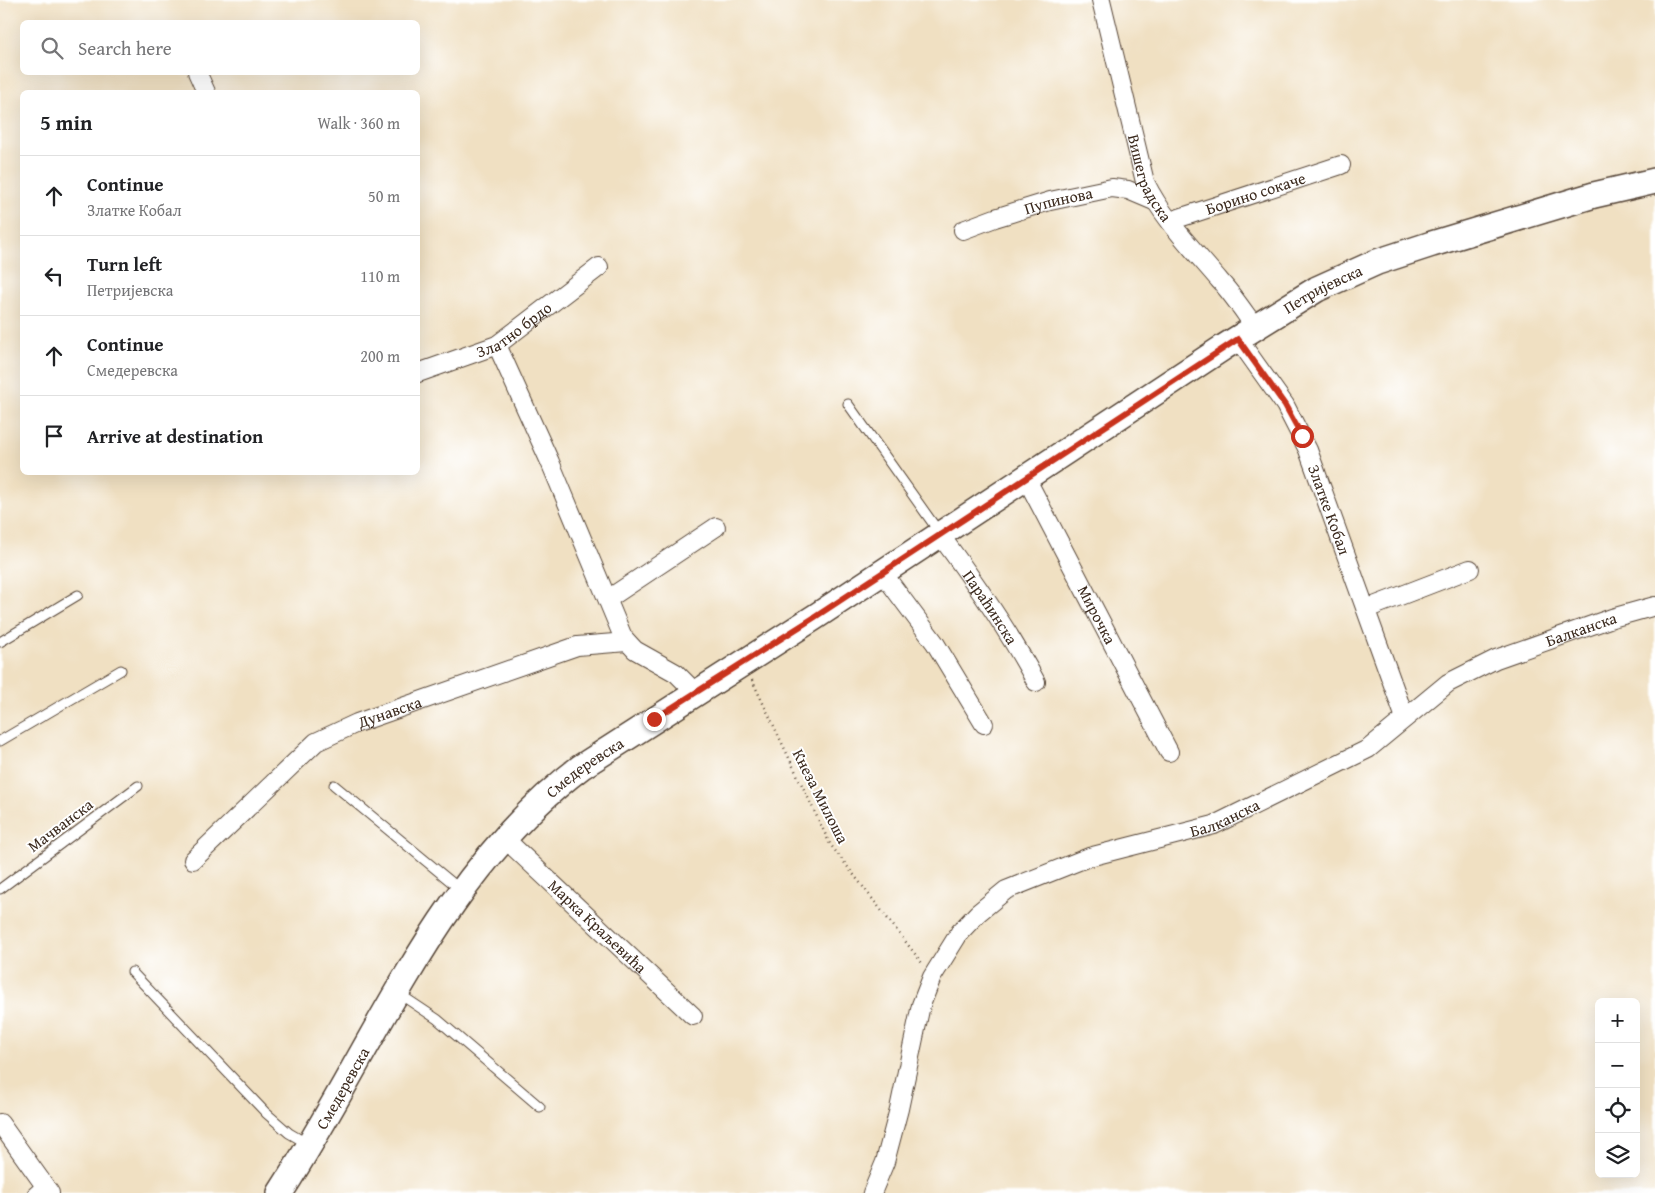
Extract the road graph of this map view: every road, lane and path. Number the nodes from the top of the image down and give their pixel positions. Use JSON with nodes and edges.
{"nodes":[{"id":1,"x":1101,"y":0,"type":"edge"},
{"id":2,"x":198,"y":75,"type":"edge"},
{"id":3,"x":205,"y":90,"type":"edge"},
{"id":4,"x":1341,"y":165,"type":"dead end"},
{"id":5,"x":1655,"y":181,"type":"edge"},
{"id":6,"x":1154,"y":201,"type":"junction"},
{"id":7,"x":1170,"y":221,"type":"junction"},
{"id":8,"x":963,"y":230,"type":"dead end"},
{"id":9,"x":599,"y":267,"type":"dead end"},
{"id":10,"x":1246,"y":333,"type":"junction"},
{"id":11,"x":497,"y":346,"type":"junction"},
{"id":12,"x":420,"y":372,"type":"edge"},
{"id":13,"x":848,"y":404,"type":"dead end"},
{"id":14,"x":1026,"y":478,"type":"junction"},
{"id":15,"x":716,"y":528,"type":"dead end"},
{"id":16,"x":940,"y":535,"type":"junction"},
{"id":17,"x":1470,"y":569,"type":"dead end"},
{"id":18,"x":882,"y":572,"type":"junction"},
{"id":19,"x":78,"y":595,"type":"dead end"},
{"id":20,"x":608,"y":599,"type":"junction"},
{"id":21,"x":1655,"y":606,"type":"edge"},
{"id":22,"x":1366,"y":609,"type":"junction"},
{"id":23,"x":0,"y":642,"type":"edge"},
{"id":24,"x":627,"y":642,"type":"junction"},
{"id":25,"x":743,"y":663,"type":"junction"},
{"id":26,"x":121,"y":670,"type":"dead end"},
{"id":27,"x":1036,"y":682,"type":"dead end"},
{"id":28,"x":696,"y":694,"type":"junction"},
{"id":29,"x":1405,"y":718,"type":"junction"},
{"id":30,"x":984,"y":724,"type":"dead end"},
{"id":31,"x":0,"y":741,"type":"edge"},
{"id":32,"x":1169,"y":752,"type":"dead end"},
{"id":33,"x":334,"y":785,"type":"dead end"},
{"id":34,"x":138,"y":786,"type":"dead end"},
{"id":35,"x":503,"y":837,"type":"junction"},
{"id":36,"x":193,"y":860,"type":"dead end"},
{"id":37,"x":0,"y":889,"type":"edge"},
{"id":38,"x":462,"y":890,"type":"junction"},
{"id":39,"x":132,"y":972,"type":"dead end"},
{"id":40,"x":932,"y":977,"type":"junction"},
{"id":41,"x":398,"y":992,"type":"junction"},
{"id":42,"x":692,"y":1016,"type":"dead end"},
{"id":43,"x":540,"y":1107,"type":"dead end"},
{"id":44,"x":0,"y":1123,"type":"edge"},
{"id":45,"x":310,"y":1145,"type":"junction"},
{"id":46,"x":41,"y":1190,"type":"edge"},
{"id":47,"x":280,"y":1193,"type":"edge"},
{"id":48,"x":872,"y":1193,"type":"edge"}],
"edges":[{"from":1,"to":6,"type":"street","name":"Вишеградска"},
{"from":2,"to":3,"type":"street"},
{"from":4,"to":7,"type":"street","name":"Борино сокаче"},
{"from":5,"to":10,"type":"main road","name":"Петријевска"},
{"from":6,"to":7,"type":"street","name":"Вишеградска"},
{"from":6,"to":8,"type":"street","name":"Пупинова"},
{"from":7,"to":10,"type":"street","name":"Вишеградска"},
{"from":9,"to":11,"type":"street","name":"Златно брдо"},
{"from":10,"to":14,"type":"main road","name":"Петријевска"},
{"from":10,"to":22,"type":"street","name":"Златке Кобал"},
{"from":11,"to":12,"type":"street","name":"Златно брдо"},
{"from":11,"to":20,"type":"street"},
{"from":13,"to":16,"type":"lane"},
{"from":14,"to":16,"type":"main road","name":"Смедеревска"},
{"from":14,"to":32,"type":"street","name":"Мирочка"},
{"from":15,"to":20,"type":"street"},
{"from":16,"to":18,"type":"main road","name":"Смедеревска"},
{"from":16,"to":27,"type":"street","name":"Параћинска"},
{"from":17,"to":22,"type":"street"},
{"from":18,"to":25,"type":"main road","name":"Смедеревска"},
{"from":18,"to":30,"type":"street"},
{"from":19,"to":23,"type":"lane"},
{"from":20,"to":24,"type":"street"},
{"from":21,"to":29,"type":"street","name":"Балканска"},
{"from":22,"to":29,"type":"street","name":"Златке Кобал"},
{"from":24,"to":28,"type":"street"},
{"from":24,"to":36,"type":"street","name":"Дунавска"},
{"from":25,"to":28,"type":"main road","name":"Смедеревска"},
{"from":25,"to":40,"type":"path","name":"Кнеза Милоша"},
{"from":26,"to":31,"type":"lane"},
{"from":28,"to":35,"type":"main road","name":"Смедеревска"},
{"from":29,"to":40,"type":"street","name":"Балканска"},
{"from":33,"to":38,"type":"lane"},
{"from":34,"to":37,"type":"lane","name":"Мачванска"},
{"from":35,"to":38,"type":"main road","name":"Смедеревска"},
{"from":35,"to":42,"type":"street","name":"Марка Краљевића"},
{"from":38,"to":41,"type":"main road","name":"Смедеревска"},
{"from":39,"to":45,"type":"lane"},
{"from":40,"to":48,"type":"street","name":"Балканска"},
{"from":41,"to":43,"type":"lane"},
{"from":41,"to":45,"type":"main road","name":"Смедеревска"},
{"from":44,"to":46,"type":"street"},
{"from":45,"to":47,"type":"main road","name":"Смедеревска"}]}
